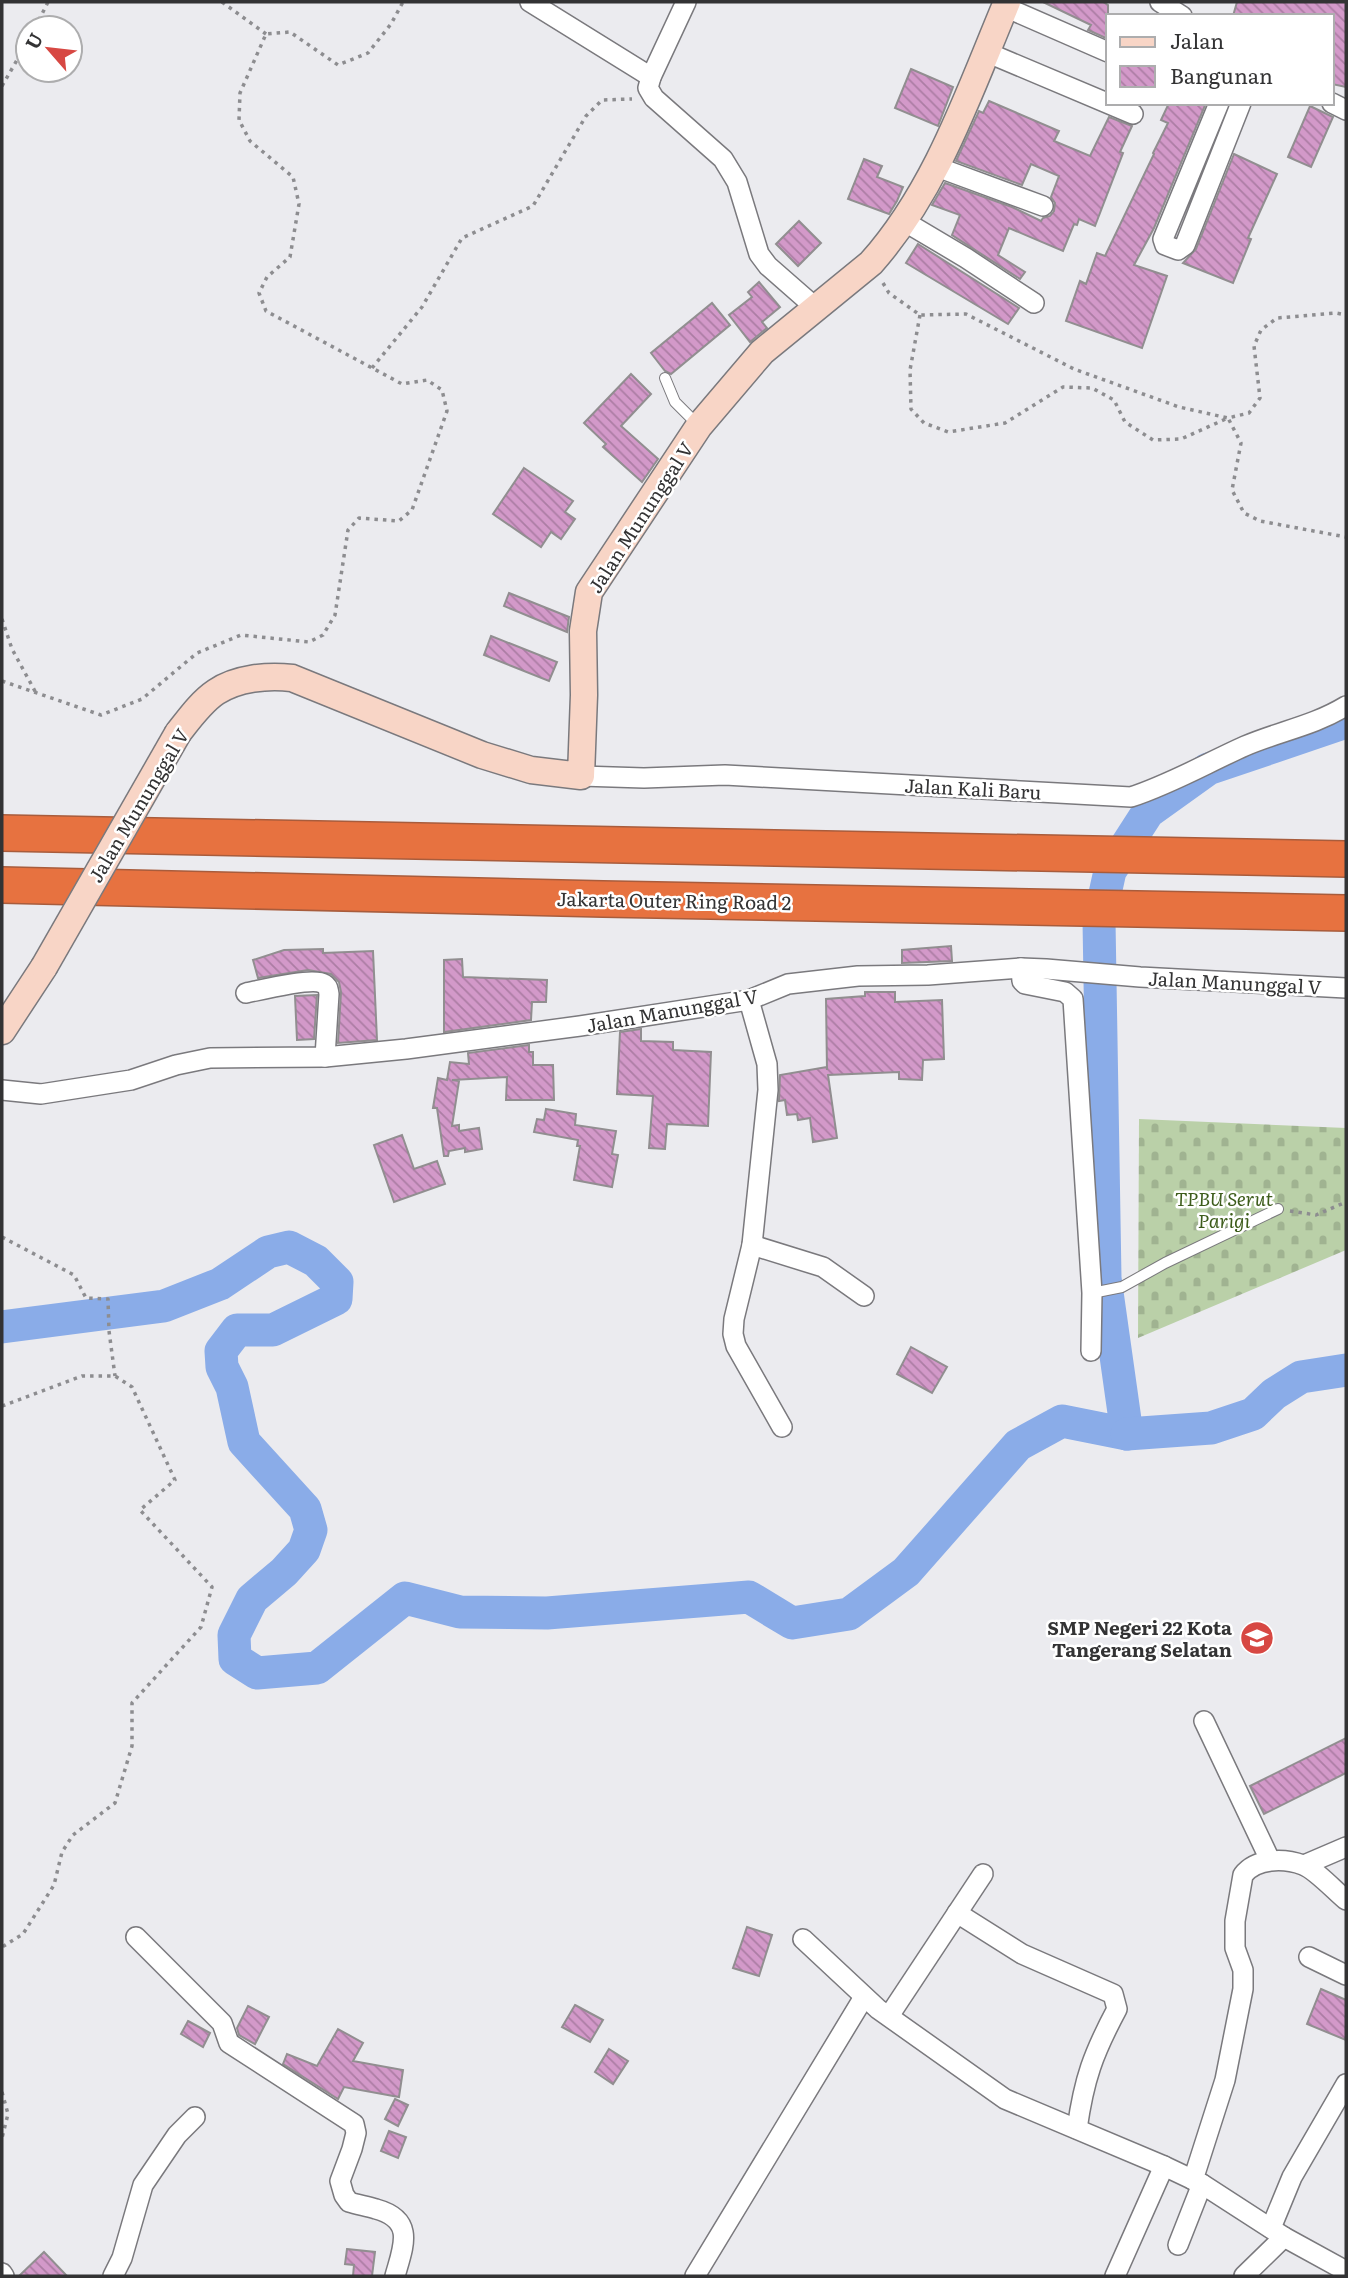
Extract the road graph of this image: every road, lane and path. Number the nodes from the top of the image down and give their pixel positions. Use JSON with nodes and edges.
{"nodes":[{"id":1,"x":222,"y":2,"type":"edge"},
{"id":2,"x":402,"y":2,"type":"edge"},
{"id":3,"x":530,"y":2,"type":"edge"},
{"id":4,"x":686,"y":2,"type":"edge"},
{"id":5,"x":1160,"y":2,"type":"edge"},
{"id":6,"x":1006,"y":4,"type":"edge"},
{"id":7,"x":1179,"y":14,"type":"edge"},
{"id":8,"x":266,"y":34,"type":"junction"},
{"id":9,"x":1106,"y":51,"type":"edge"},
{"id":10,"x":986,"y":52,"type":"junction"},
{"id":11,"x":14,"y":65,"type":"edge"},
{"id":12,"x":651,"y":77,"type":"junction"},
{"id":13,"x":2,"y":86,"type":"edge"},
{"id":14,"x":654,"y":97,"type":"junction"},
{"id":15,"x":1106,"y":103,"type":"edge"},
{"id":16,"x":1112,"y":105,"type":"edge"},
{"id":17,"x":1218,"y":105,"type":"edge"},
{"id":18,"x":1240,"y":105,"type":"edge"},
{"id":19,"x":1133,"y":114,"type":"dead end"},
{"id":20,"x":937,"y":167,"type":"junction"},
{"id":21,"x":1043,"y":206,"type":"dead end"},
{"id":22,"x":902,"y":220,"type":"junction"},
{"id":23,"x":871,"y":263,"type":"junction"},
{"id":24,"x":1034,"y":303,"type":"dead end"},
{"id":25,"x":816,"y":308,"type":"junction"},
{"id":26,"x":920,"y":315,"type":"junction"},
{"id":27,"x":1346,"y":315,"type":"edge"},
{"id":28,"x":372,"y":368,"type":"junction"},
{"id":29,"x":665,"y":378,"type":"dead end"},
{"id":30,"x":1228,"y":418,"type":"junction"},
{"id":31,"x":699,"y":426,"type":"junction"},
{"id":32,"x":1346,"y":537,"type":"edge"},
{"id":33,"x":2,"y":619,"type":"edge"},
{"id":34,"x":2,"y":681,"type":"edge"},
{"id":35,"x":36,"y":693,"type":"junction"},
{"id":36,"x":1346,"y":706,"type":"edge"},
{"id":37,"x":581,"y":776,"type":"junction"},
{"id":38,"x":2,"y":833,"type":"edge"},
{"id":39,"x":1346,"y":859,"type":"edge"},
{"id":40,"x":2,"y":885,"type":"edge"},
{"id":41,"x":1346,"y":913,"type":"edge"},
{"id":42,"x":1021,"y":968,"type":"junction"},
{"id":43,"x":1346,"y":988,"type":"edge"},
{"id":44,"x":246,"y":993,"type":"dead end"},
{"id":45,"x":750,"y":1000,"type":"junction"},
{"id":46,"x":2,"y":1031,"type":"edge"},
{"id":47,"x":325,"y":1057,"type":"junction"},
{"id":48,"x":2,"y":1090,"type":"edge"},
{"id":49,"x":1346,"y":1202,"type":"edge"},
{"id":50,"x":1278,"y":1209,"type":"joint"},
{"id":51,"x":2,"y":1237,"type":"edge"},
{"id":52,"x":752,"y":1245,"type":"junction"},
{"id":53,"x":1097,"y":1292,"type":"junction"},
{"id":54,"x":864,"y":1296,"type":"dead end"},
{"id":55,"x":1091,"y":1351,"type":"dead end"},
{"id":56,"x":115,"y":1376,"type":"junction"},
{"id":57,"x":2,"y":1406,"type":"edge"},
{"id":58,"x":782,"y":1427,"type":"dead end"},
{"id":59,"x":1204,"y":1721,"type":"dead end"},
{"id":60,"x":1346,"y":1847,"type":"edge"},
{"id":61,"x":1270,"y":1860,"type":"junction"},
{"id":62,"x":1304,"y":1865,"type":"junction"},
{"id":63,"x":982,"y":1874,"type":"dead end"},
{"id":64,"x":1346,"y":1900,"type":"edge"},
{"id":65,"x":957,"y":1913,"type":"junction"},
{"id":66,"x":136,"y":1937,"type":"dead end"},
{"id":67,"x":803,"y":1939,"type":"dead end"},
{"id":68,"x":2,"y":1947,"type":"edge"},
{"id":69,"x":1309,"y":1957,"type":"dead end"},
{"id":70,"x":1346,"y":1975,"type":"edge"},
{"id":71,"x":864,"y":1997,"type":"junction"},
{"id":72,"x":889,"y":2017,"type":"junction"},
{"id":73,"x":1346,"y":2084,"type":"edge"},
{"id":74,"x":2,"y":2092,"type":"edge"},
{"id":75,"x":1340,"y":2110,"type":"edge"},
{"id":76,"x":195,"y":2117,"type":"dead end"},
{"id":77,"x":1077,"y":2129,"type":"junction"},
{"id":78,"x":2,"y":2138,"type":"edge"},
{"id":79,"x":1164,"y":2165,"type":"junction"},
{"id":80,"x":1197,"y":2182,"type":"junction"},
{"id":81,"x":1277,"y":2233,"type":"junction"},
{"id":82,"x":1178,"y":2245,"type":"dead end"},
{"id":83,"x":1346,"y":2271,"type":"edge"},
{"id":84,"x":113,"y":2276,"type":"edge"},
{"id":85,"x":395,"y":2276,"type":"edge"},
{"id":86,"x":695,"y":2276,"type":"edge"},
{"id":87,"x":1115,"y":2276,"type":"edge"},
{"id":88,"x":1244,"y":2276,"type":"edge"}],
"edges":[{"from":1,"to":8,"type":"path"},
{"from":2,"to":8,"type":"path"},
{"from":3,"to":12,"type":"street"},
{"from":4,"to":12,"type":"street"},
{"from":5,"to":7,"type":"street"},
{"from":6,"to":9,"type":"street"},
{"from":6,"to":10,"type":"street","name":"Jalan Mununggal V"},
{"from":8,"to":28,"type":"path"},
{"from":10,"to":15,"type":"street"},
{"from":10,"to":20,"type":"street","name":"Jalan Mununggal V"},
{"from":11,"to":13,"type":"path"},
{"from":12,"to":14,"type":"street"},
{"from":14,"to":25,"type":"street"},
{"from":14,"to":28,"type":"path"},
{"from":16,"to":19,"type":"street"},
{"from":17,"to":18,"type":"street"},
{"from":20,"to":21,"type":"street"},
{"from":20,"to":22,"type":"street","name":"Jalan Mununggal V"},
{"from":22,"to":23,"type":"street","name":"Jalan Mununggal V"},
{"from":22,"to":24,"type":"street"},
{"from":23,"to":25,"type":"street","name":"Jalan Mununggal V"},
{"from":23,"to":26,"type":"path"},
{"from":25,"to":31,"type":"street","name":"Jalan Mununggal V"},
{"from":26,"to":30,"type":"path"},
{"from":26,"to":30,"type":"path"},
{"from":27,"to":30,"type":"path"},
{"from":28,"to":35,"type":"path"},
{"from":29,"to":31,"type":"lane"},
{"from":30,"to":32,"type":"path"},
{"from":31,"to":37,"type":"street","name":"Jalan Mununggal V"},
{"from":33,"to":35,"type":"path"},
{"from":34,"to":35,"type":"path"},
{"from":36,"to":37,"type":"street","name":"Jalan Kali Baru"},
{"from":37,"to":46,"type":"street","name":"Jalan Mununggal V","bridge":true},
{"from":38,"to":39,"type":"highway"},
{"from":40,"to":41,"type":"highway","name":"Jakarta Outer Ring Road 2"},
{"from":42,"to":43,"type":"street","name":"Jalan Manunggal V"},
{"from":42,"to":45,"type":"street","name":"Jalan Manunggal V"},
{"from":42,"to":53,"type":"street"},
{"from":44,"to":47,"type":"street"},
{"from":45,"to":47,"type":"street","name":"Jalan Manunggal V"},
{"from":45,"to":52,"type":"street"},
{"from":47,"to":48,"type":"street","name":"Jalan Manunggal V"},
{"from":49,"to":50,"type":"path"},
{"from":50,"to":53,"type":"lane"},
{"from":51,"to":56,"type":"path"},
{"from":52,"to":54,"type":"street"},
{"from":52,"to":58,"type":"street"},
{"from":53,"to":55,"type":"street"},
{"from":56,"to":57,"type":"path"},
{"from":56,"to":68,"type":"path"},
{"from":59,"to":61,"type":"street"},
{"from":60,"to":62,"type":"street"},
{"from":61,"to":62,"type":"street"},
{"from":61,"to":80,"type":"street"},
{"from":62,"to":64,"type":"street"},
{"from":63,"to":65,"type":"street"},
{"from":65,"to":72,"type":"street"},
{"from":65,"to":77,"type":"street"},
{"from":66,"to":85,"type":"street"},
{"from":67,"to":71,"type":"street"},
{"from":69,"to":70,"type":"street"},
{"from":71,"to":72,"type":"street"},
{"from":71,"to":86,"type":"street"},
{"from":72,"to":77,"type":"street"},
{"from":73,"to":75,"type":"street"},
{"from":74,"to":78,"type":"path"},
{"from":75,"to":81,"type":"street"},
{"from":76,"to":84,"type":"street"},
{"from":77,"to":79,"type":"street"},
{"from":79,"to":80,"type":"street"},
{"from":79,"to":87,"type":"street"},
{"from":80,"to":81,"type":"street"},
{"from":80,"to":82,"type":"street"},
{"from":81,"to":83,"type":"street"},
{"from":81,"to":88,"type":"street"}]}
